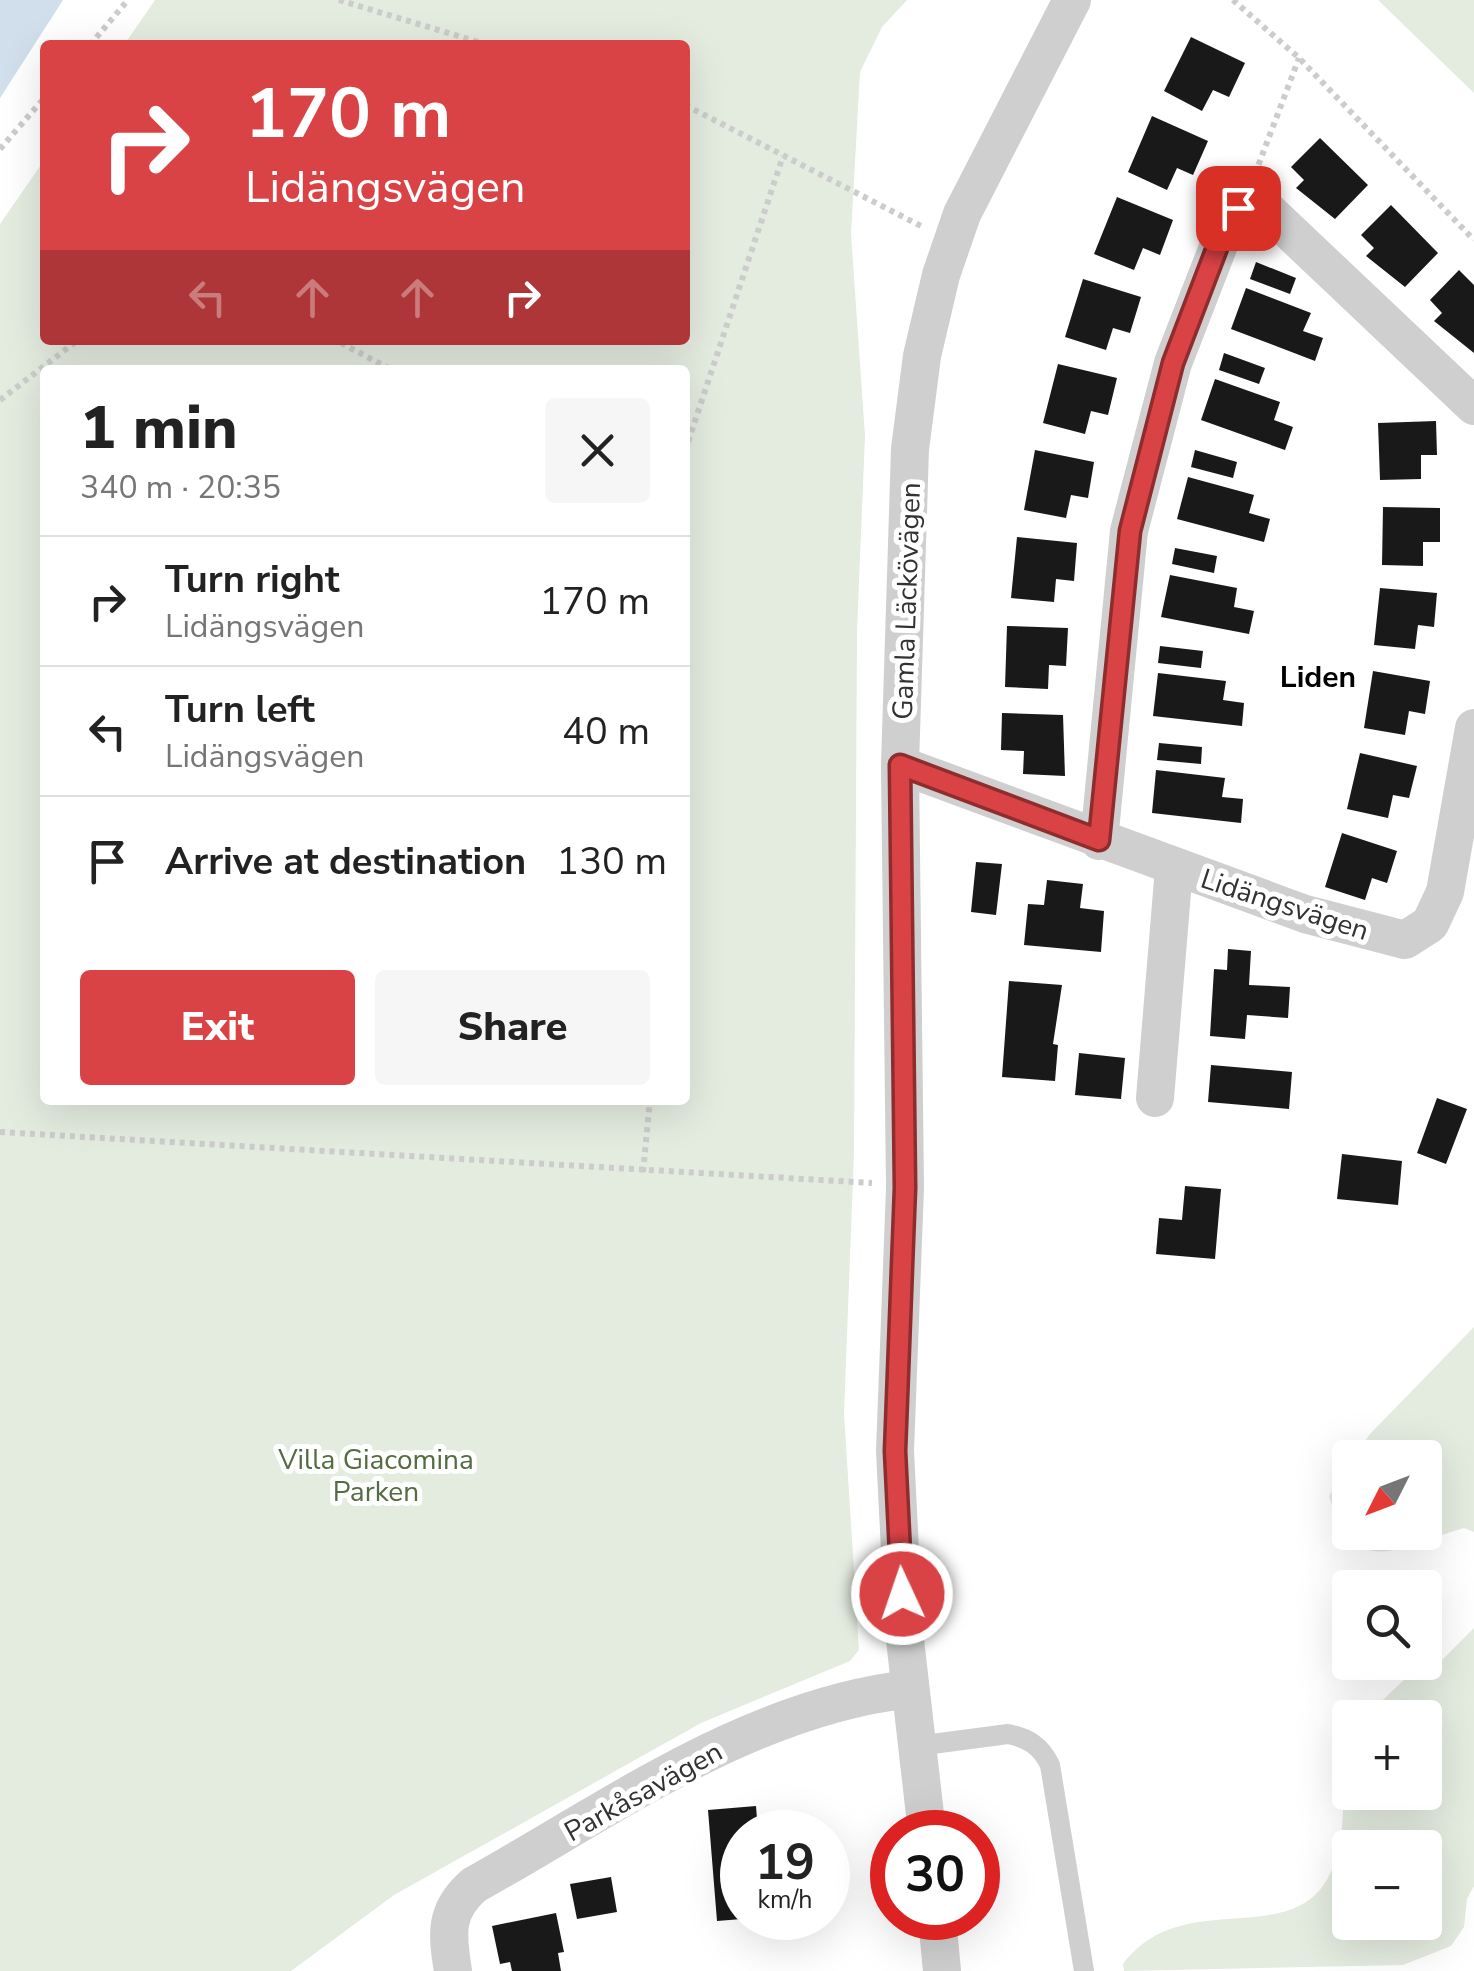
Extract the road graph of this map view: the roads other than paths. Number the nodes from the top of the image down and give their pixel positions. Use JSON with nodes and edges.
{"nodes":[{"id":1,"x":1072,"y":0,"type":"edge"},
{"id":2,"x":1474,"y":406,"type":"edge"},
{"id":3,"x":1474,"y":728,"type":"edge"},
{"id":4,"x":900,"y":765,"type":"junction"},
{"id":5,"x":1099,"y":840,"type":"junction"},
{"id":6,"x":1174,"y":868,"type":"junction"},
{"id":7,"x":1155,"y":1098,"type":"dead end"},
{"id":8,"x":910,"y":1689,"type":"junction"},
{"id":9,"x":918,"y":1746,"type":"junction"},
{"id":10,"x":925,"y":1810,"type":"edge"},
{"id":11,"x":939,"y":1940,"type":"edge"},
{"id":12,"x":454,"y":1971,"type":"edge"},
{"id":13,"x":942,"y":1971,"type":"edge"},
{"id":14,"x":1084,"y":1971,"type":"edge"}],
"edges":[{"from":1,"to":4,"type":"street","name":"Gamla Läckövägen"},
{"from":2,"to":5,"type":"street"},
{"from":3,"to":6,"type":"street","name":"Lidängsvägen"},
{"from":4,"to":5,"type":"street","name":"Lidängsvägen"},
{"from":4,"to":8,"type":"street","name":"Gamla Läckövägen"},
{"from":5,"to":6,"type":"street","name":"Lidängsvägen"},
{"from":6,"to":7,"type":"street","name":"Lidängsvägen"},
{"from":8,"to":9,"type":"street","name":"Gamla Läckövägen"},
{"from":8,"to":12,"type":"street","name":"Parkåsavägen"},
{"from":9,"to":10,"type":"street","name":"Gamla Läckövägen"},
{"from":9,"to":14,"type":"lane"},
{"from":11,"to":13,"type":"street"}]}
